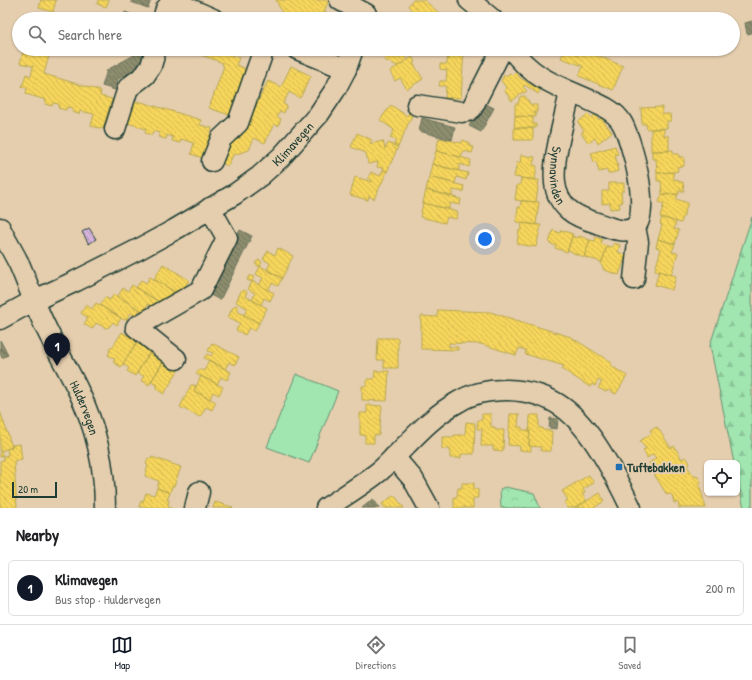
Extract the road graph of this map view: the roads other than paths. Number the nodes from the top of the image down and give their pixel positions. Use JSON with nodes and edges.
{"nodes":[{"id":1,"x":173,"y":0,"type":"edge"},
{"id":2,"x":177,"y":0,"type":"edge"},
{"id":3,"x":340,"y":0,"type":"edge"},
{"id":4,"x":469,"y":0,"type":"edge"},
{"id":5,"x":368,"y":11,"type":"edge"},
{"id":6,"x":165,"y":12,"type":"edge"},
{"id":7,"x":197,"y":12,"type":"edge"},
{"id":8,"x":484,"y":12,"type":"edge"},
{"id":9,"x":154,"y":56,"type":"edge"},
{"id":10,"x":262,"y":56,"type":"edge"},
{"id":11,"x":314,"y":56,"type":"edge"},
{"id":12,"x":351,"y":56,"type":"edge"},
{"id":13,"x":498,"y":56,"type":"edge"},
{"id":14,"x":517,"y":56,"type":"edge"},
{"id":15,"x":346,"y":69,"type":"junction"},
{"id":16,"x":570,"y":92,"type":"junction"},
{"id":17,"x":417,"y":105,"type":"dead end"},
{"id":18,"x":115,"y":129,"type":"dead end"},
{"id":19,"x":212,"y":161,"type":"dead end"},
{"id":20,"x":210,"y":208,"type":"junction"},
{"id":21,"x":635,"y":227,"type":"junction"},
{"id":22,"x":0,"y":228,"type":"edge"},
{"id":23,"x":634,"y":279,"type":"dead end"},
{"id":24,"x":33,"y":301,"type":"junction"},
{"id":25,"x":0,"y":319,"type":"edge"},
{"id":26,"x":176,"y":359,"type":"dead end"},
{"id":27,"x":394,"y":457,"type":"junction"},
{"id":28,"x":105,"y":508,"type":"edge"},
{"id":29,"x":326,"y":508,"type":"edge"},
{"id":30,"x":429,"y":508,"type":"edge"},
{"id":31,"x":631,"y":508,"type":"edge"}],
"edges":[{"from":1,"to":6,"type":"street"},
{"from":2,"to":7,"type":"street"},
{"from":3,"to":5,"type":"street"},
{"from":4,"to":8,"type":"street"},
{"from":9,"to":18,"type":"street"},
{"from":10,"to":19,"type":"street"},
{"from":11,"to":15,"type":"street"},
{"from":12,"to":15,"type":"street","name":"Klimavegen"},
{"from":13,"to":17,"type":"street"},
{"from":14,"to":16,"type":"street"},
{"from":15,"to":20,"type":"street","name":"Klimavegen"},
{"from":16,"to":21,"type":"street"},
{"from":16,"to":21,"type":"street","name":"Synnavinden"},
{"from":20,"to":24,"type":"street","name":"Klimavegen"},
{"from":20,"to":26,"type":"street"},
{"from":21,"to":23,"type":"street"},
{"from":22,"to":24,"type":"street","name":"Huldervegen"},
{"from":24,"to":25,"type":"street","name":"Klimavegen"},
{"from":24,"to":28,"type":"street","name":"Huldervegen"},
{"from":27,"to":29,"type":"street"},
{"from":27,"to":30,"type":"street"},
{"from":27,"to":31,"type":"street"}]}
